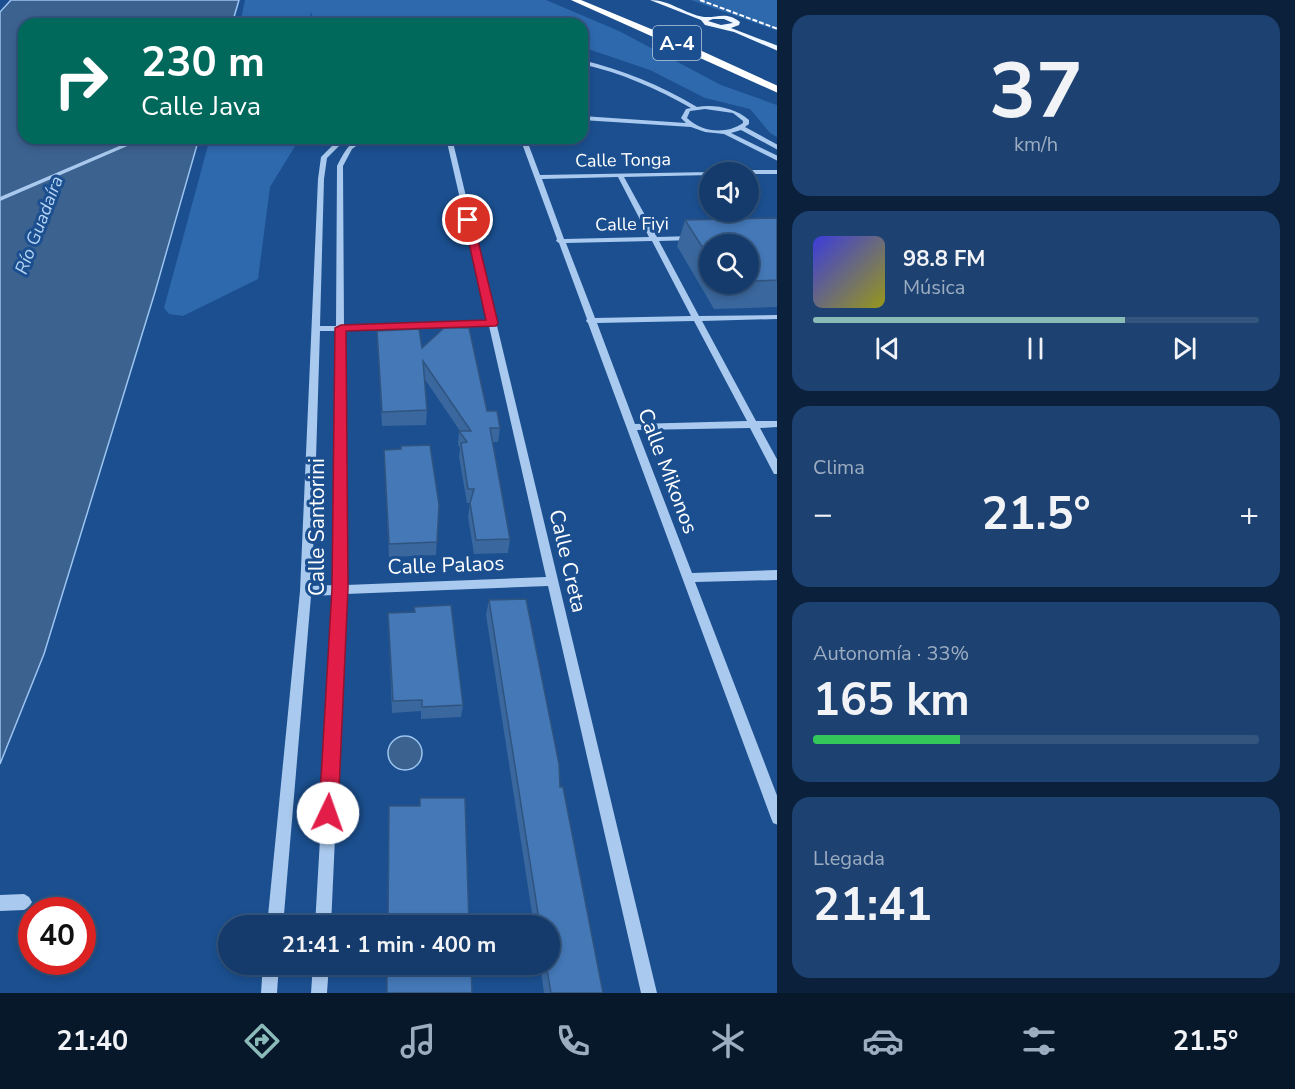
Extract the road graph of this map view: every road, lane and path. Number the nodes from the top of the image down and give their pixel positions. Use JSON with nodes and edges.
{"nodes":[{"id":1,"x":574,"y":0,"type":"edge"},
{"id":2,"x":599,"y":0,"type":"edge"},
{"id":3,"x":653,"y":0,"type":"edge"},
{"id":4,"x":669,"y":0,"type":"edge"},
{"id":5,"x":639,"y":16,"type":"dead end"},
{"id":6,"x":714,"y":17,"type":"junction"},
{"id":7,"x":705,"y":19,"type":"junction"},
{"id":8,"x":736,"y":25,"type":"junction"},
{"id":9,"x":723,"y":27,"type":"junction"},
{"id":10,"x":670,"y":29,"type":"dead end"},
{"id":11,"x":681,"y":34,"type":"dead end"},
{"id":12,"x":777,"y":42,"type":"edge"},
{"id":13,"x":777,"y":49,"type":"edge"},
{"id":14,"x":588,"y":64,"type":"edge"},
{"id":15,"x":777,"y":90,"type":"edge"},
{"id":16,"x":695,"y":108,"type":"junction"},
{"id":17,"x":588,"y":118,"type":"edge"},
{"id":18,"x":692,"y":125,"type":"junction"},
{"id":19,"x":742,"y":128,"type":"junction"},
{"id":20,"x":723,"y":131,"type":"junction"},
{"id":21,"x":129,"y":144,"type":"edge"},
{"id":22,"x":338,"y":144,"type":"edge"},
{"id":23,"x":356,"y":144,"type":"edge"},
{"id":24,"x":450,"y":144,"type":"edge"},
{"id":25,"x":525,"y":144,"type":"edge"},
{"id":26,"x":777,"y":148,"type":"edge"},
{"id":27,"x":777,"y":159,"type":"edge"},
{"id":28,"x":759,"y":172,"type":"edge"},
{"id":29,"x":777,"y":172,"type":"edge"},
{"id":30,"x":699,"y":173,"type":"edge"},
{"id":31,"x":620,"y":175,"type":"junction"},
{"id":32,"x":537,"y":177,"type":"junction"},
{"id":33,"x":0,"y":199,"type":"edge"},
{"id":34,"x":699,"y":238,"type":"edge"},
{"id":35,"x":654,"y":239,"type":"junction"},
{"id":36,"x":560,"y":241,"type":"junction"},
{"id":37,"x":777,"y":317,"type":"edge"},
{"id":38,"x":697,"y":319,"type":"junction"},
{"id":39,"x":590,"y":321,"type":"junction"},
{"id":40,"x":493,"y":323,"type":"junction"},
{"id":41,"x":341,"y":328,"type":"junction"},
{"id":42,"x":316,"y":329,"type":"junction"},
{"id":43,"x":752,"y":424,"type":"junction"},
{"id":44,"x":777,"y":424,"type":"edge"},
{"id":45,"x":630,"y":427,"type":"junction"},
{"id":46,"x":777,"y":471,"type":"edge"},
{"id":47,"x":777,"y":575,"type":"edge"},
{"id":48,"x":688,"y":578,"type":"junction"},
{"id":49,"x":552,"y":581,"type":"junction"},
{"id":50,"x":340,"y":588,"type":"junction"},
{"id":51,"x":306,"y":591,"type":"junction"},
{"id":52,"x":775,"y":803,"type":"edge"},
{"id":53,"x":777,"y":818,"type":"edge"},
{"id":54,"x":18,"y":902,"type":"edge"},
{"id":55,"x":0,"y":903,"type":"edge"},
{"id":56,"x":276,"y":915,"type":"edge"},
{"id":57,"x":323,"y":915,"type":"edge"},
{"id":58,"x":270,"y":975,"type":"edge"},
{"id":59,"x":320,"y":975,"type":"edge"},
{"id":60,"x":269,"y":993,"type":"edge"},
{"id":61,"x":319,"y":993,"type":"edge"},
{"id":62,"x":649,"y":993,"type":"edge"}],
"edges":[{"from":1,"to":15,"type":"highway","number":"A-4"},
{"from":2,"to":5,"type":"highway","number":"A-4"},
{"from":3,"to":7,"type":"main road"},
{"from":4,"to":6,"type":"main road"},
{"from":6,"to":7,"type":"main road"},
{"from":6,"to":8,"type":"main road"},
{"from":7,"to":9,"type":"main road"},
{"from":8,"to":9,"type":"main road"},
{"from":8,"to":12,"type":"main road"},
{"from":9,"to":13,"type":"main road"},
{"from":10,"to":11,"type":"highway","number":"A-4"},
{"from":14,"to":16,"type":"street"},
{"from":16,"to":18,"type":"street"},
{"from":16,"to":19,"type":"street"},
{"from":17,"to":18,"type":"street"},
{"from":18,"to":20,"type":"street"},
{"from":19,"to":20,"type":"street"},
{"from":19,"to":26,"type":"street"},
{"from":20,"to":27,"type":"street"},
{"from":21,"to":33,"type":"street"},
{"from":22,"to":42,"type":"street","name":"Calle Santorini"},
{"from":23,"to":41,"type":"street","name":"Calle Santorini"},
{"from":24,"to":40,"type":"street","name":"Calle Creta"},
{"from":25,"to":32,"type":"street","name":"Calle Mikonos"},
{"from":28,"to":29,"type":"street"},
{"from":30,"to":31,"type":"street","name":"Calle Tonga"},
{"from":31,"to":32,"type":"street","name":"Calle Tonga"},
{"from":31,"to":35,"type":"street"},
{"from":32,"to":36,"type":"street","name":"Calle Mikonos"},
{"from":34,"to":35,"type":"street","name":"Calle Fiyi"},
{"from":35,"to":36,"type":"street","name":"Calle Fiyi"},
{"from":35,"to":38,"type":"street"},
{"from":36,"to":39,"type":"street","name":"Calle Mikonos"},
{"from":37,"to":38,"type":"street"},
{"from":38,"to":39,"type":"street"},
{"from":38,"to":43,"type":"street"},
{"from":39,"to":45,"type":"street","name":"Calle Mikonos"},
{"from":40,"to":41,"type":"street"},
{"from":40,"to":49,"type":"street","name":"Calle Creta"},
{"from":41,"to":42,"type":"street"},
{"from":41,"to":50,"type":"street","name":"Calle Santorini"},
{"from":42,"to":51,"type":"street","name":"Calle Santorini"},
{"from":43,"to":44,"type":"street"},
{"from":43,"to":45,"type":"street"},
{"from":43,"to":46,"type":"street"},
{"from":45,"to":48,"type":"street","name":"Calle Mikonos"},
{"from":47,"to":48,"type":"street"},
{"from":48,"to":52,"type":"street","name":"Calle Mikonos"},
{"from":49,"to":50,"type":"street","name":"Calle Palaos"},
{"from":49,"to":62,"type":"street","name":"Calle Creta"},
{"from":50,"to":51,"type":"street","name":"Calle Palaos"},
{"from":50,"to":57,"type":"street","name":"Calle Santorini"},
{"from":51,"to":56,"type":"street","name":"Calle Santorini"},
{"from":52,"to":53,"type":"street","name":"Calle Mikonos"},
{"from":54,"to":55,"type":"street"},
{"from":58,"to":60,"type":"street"},
{"from":59,"to":61,"type":"street"}]}
